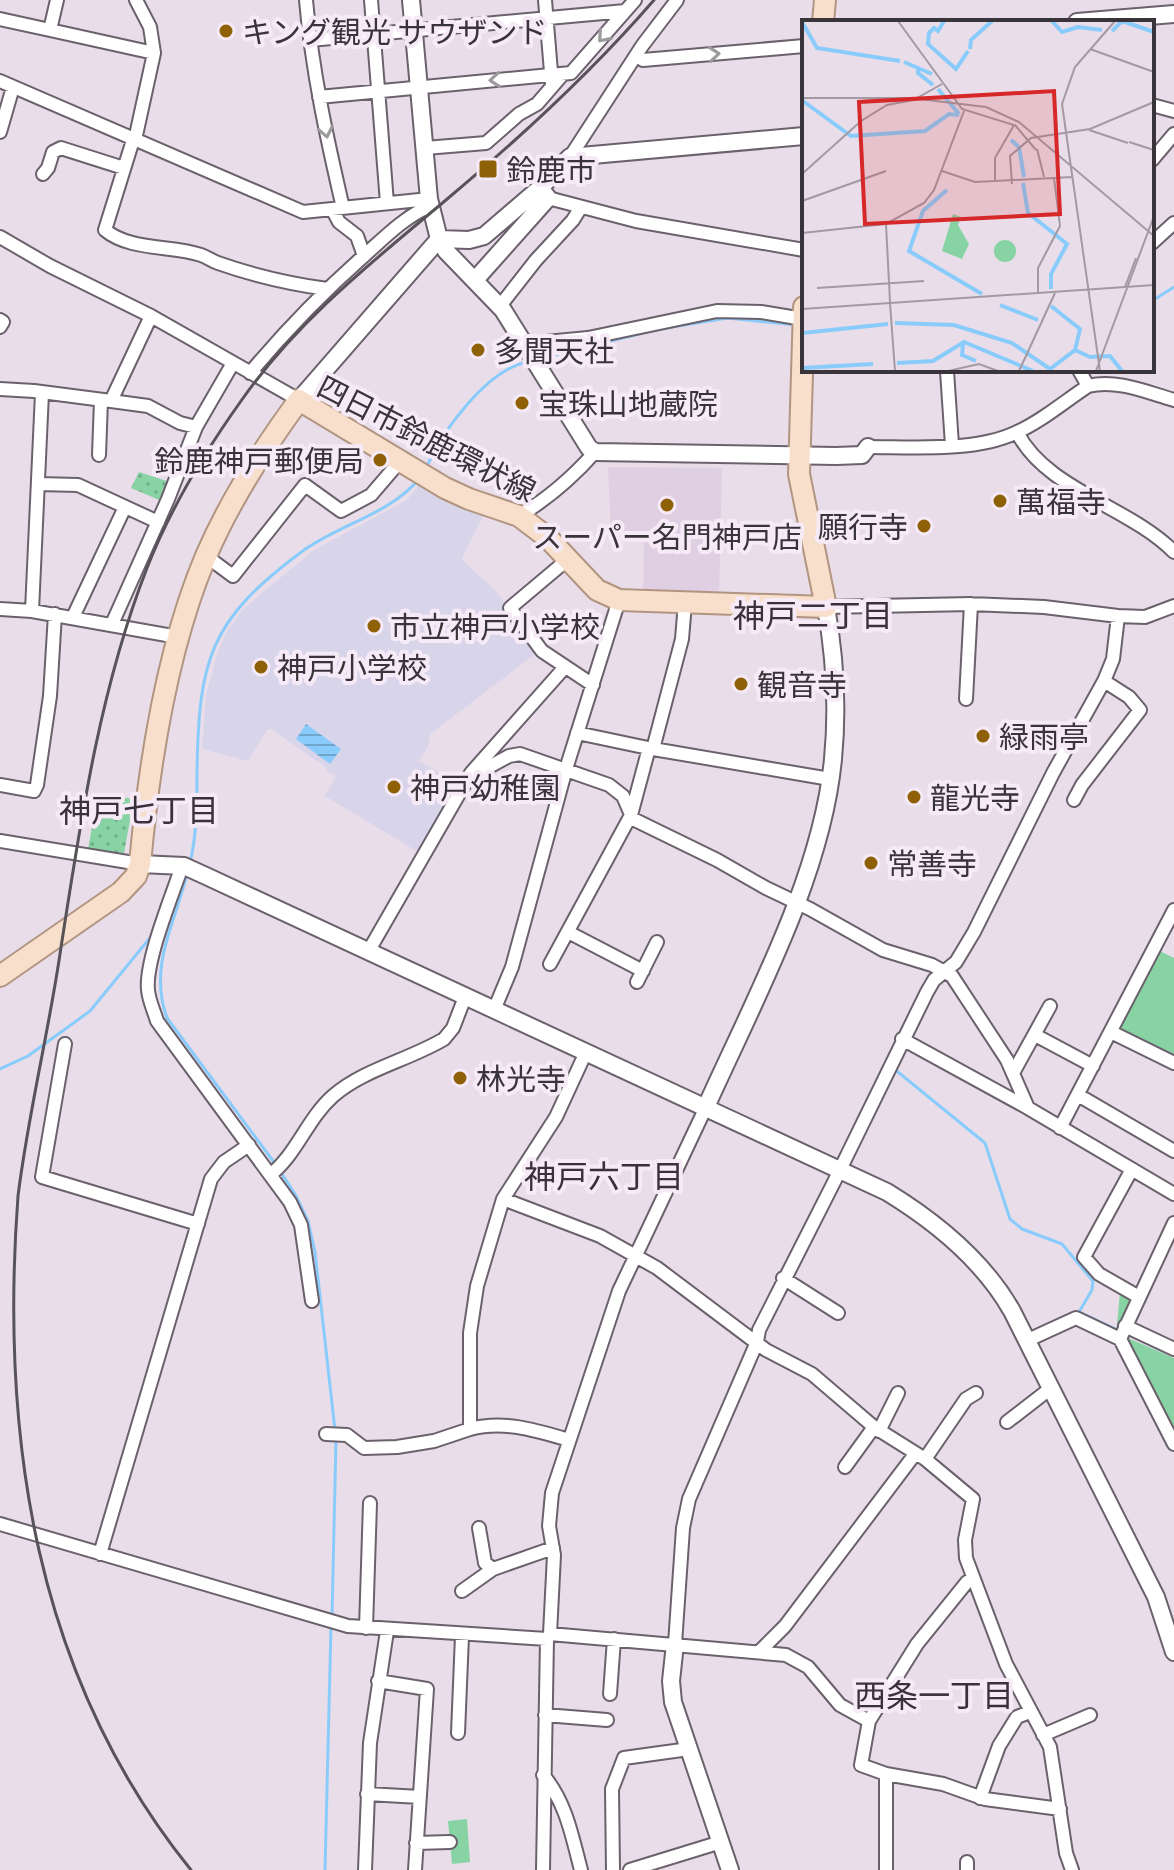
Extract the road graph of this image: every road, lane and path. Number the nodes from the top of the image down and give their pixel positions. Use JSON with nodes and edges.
{"nodes":[{"id":1,"x":57,"y":0,"type":"edge"},
{"id":2,"x":136,"y":0,"type":"edge"},
{"id":3,"x":306,"y":0,"type":"edge"},
{"id":4,"x":371,"y":0,"type":"edge"},
{"id":5,"x":411,"y":0,"type":"edge"},
{"id":6,"x":545,"y":0,"type":"edge"},
{"id":7,"x":635,"y":0,"type":"edge"},
{"id":8,"x":677,"y":0,"type":"edge"},
{"id":9,"x":825,"y":0,"type":"edge"},
{"id":10,"x":625,"y":11,"type":"junction"},
{"id":11,"x":1174,"y":14,"type":"edge"},
{"id":12,"x":0,"y":19,"type":"edge"},
{"id":13,"x":547,"y":20,"type":"junction"},
{"id":14,"x":823,"y":20,"type":"edge"},
{"id":15,"x":1101,"y":20,"type":"edge"},
{"id":16,"x":50,"y":30,"type":"junction"},
{"id":17,"x":414,"y":32,"type":"junction"},
{"id":18,"x":375,"y":36,"type":"junction"},
{"id":19,"x":310,"y":40,"type":"junction"},
{"id":20,"x":802,"y":46,"type":"edge"},
{"id":21,"x":154,"y":53,"type":"junction"},
{"id":22,"x":637,"y":56,"type":"junction"},
{"id":23,"x":556,"y":79,"type":"junction"},
{"id":24,"x":0,"y":81,"type":"edge"},
{"id":25,"x":13,"y":87,"type":"junction"},
{"id":26,"x":419,"y":87,"type":"junction"},
{"id":27,"x":380,"y":91,"type":"junction"},
{"id":28,"x":319,"y":97,"type":"junction"},
{"id":29,"x":1154,"y":106,"type":"edge"},
{"id":30,"x":1174,"y":111,"type":"edge"},
{"id":31,"x":0,"y":132,"type":"edge"},
{"id":32,"x":1174,"y":134,"type":"edge"},
{"id":33,"x":802,"y":136,"type":"edge"},
{"id":34,"x":134,"y":140,"type":"junction"},
{"id":35,"x":425,"y":148,"type":"junction"},
{"id":36,"x":570,"y":157,"type":"junction"},
{"id":37,"x":1154,"y":158,"type":"edge"},
{"id":38,"x":124,"y":168,"type":"junction"},
{"id":39,"x":43,"y":174,"type":"dead end"},
{"id":40,"x":544,"y":193,"type":"junction"},
{"id":41,"x":429,"y":202,"type":"junction"},
{"id":42,"x":387,"y":203,"type":"junction"},
{"id":43,"x":581,"y":207,"type":"junction"},
{"id":44,"x":337,"y":208,"type":"junction"},
{"id":45,"x":1174,"y":223,"type":"edge"},
{"id":46,"x":0,"y":237,"type":"edge"},
{"id":47,"x":439,"y":239,"type":"junction"},
{"id":48,"x":1154,"y":241,"type":"edge"},
{"id":49,"x":802,"y":250,"type":"edge"},
{"id":50,"x":364,"y":256,"type":"junction"},
{"id":51,"x":475,"y":280,"type":"junction"},
{"id":52,"x":327,"y":289,"type":"junction"},
{"id":53,"x":500,"y":306,"type":"junction"},
{"id":54,"x":151,"y":316,"type":"junction"},
{"id":55,"x":0,"y":320,"type":"edge"},
{"id":56,"x":802,"y":324,"type":"edge"},
{"id":57,"x":0,"y":327,"type":"edge"},
{"id":58,"x":527,"y":347,"type":"junction"},
{"id":59,"x":802,"y":357,"type":"edge"},
{"id":60,"x":233,"y":363,"type":"junction"},
{"id":61,"x":947,"y":372,"type":"edge"},
{"id":62,"x":1080,"y":372,"type":"edge"},
{"id":63,"x":250,"y":373,"type":"junction"},
{"id":64,"x":1088,"y":386,"type":"junction"},
{"id":65,"x":0,"y":389,"type":"edge"},
{"id":66,"x":42,"y":393,"type":"junction"},
{"id":67,"x":106,"y":400,"type":"junction"},
{"id":68,"x":299,"y":400,"type":"junction"},
{"id":69,"x":1174,"y":400,"type":"edge"},
{"id":70,"x":196,"y":427,"type":"junction"},
{"id":71,"x":1017,"y":432,"type":"junction"},
{"id":72,"x":952,"y":445,"type":"junction"},
{"id":73,"x":868,"y":447,"type":"joint"},
{"id":74,"x":595,"y":452,"type":"junction"},
{"id":75,"x":99,"y":455,"type":"dead end"},
{"id":76,"x":799,"y":456,"type":"junction"},
{"id":77,"x":406,"y":463,"type":"junction"},
{"id":78,"x":38,"y":484,"type":"junction"},
{"id":79,"x":125,"y":507,"type":"junction"},
{"id":80,"x":519,"y":516,"type":"junction"},
{"id":81,"x":158,"y":522,"type":"junction"},
{"id":82,"x":1174,"y":552,"type":"edge"},
{"id":83,"x":206,"y":556,"type":"junction"},
{"id":84,"x":567,"y":560,"type":"junction"},
{"id":85,"x":619,"y":600,"type":"junction"},
{"id":86,"x":685,"y":603,"type":"junction"},
{"id":87,"x":971,"y":604,"type":"junction"},
{"id":88,"x":1174,"y":606,"type":"edge"},
{"id":89,"x":826,"y":607,"type":"junction"},
{"id":90,"x":0,"y":609,"type":"edge"},
{"id":91,"x":32,"y":611,"type":"junction"},
{"id":92,"x":55,"y":614,"type":"junction"},
{"id":93,"x":1118,"y":616,"type":"junction"},
{"id":94,"x":73,"y":617,"type":"junction"},
{"id":95,"x":112,"y":624,"type":"junction"},
{"id":96,"x":178,"y":637,"type":"junction"},
{"id":97,"x":565,"y":667,"type":"junction"},
{"id":98,"x":1104,"y":681,"type":"junction"},
{"id":99,"x":593,"y":685,"type":"junction"},
{"id":100,"x":966,"y":699,"type":"dead end"},
{"id":101,"x":577,"y":733,"type":"junction"},
{"id":102,"x":651,"y":748,"type":"junction"},
{"id":103,"x":566,"y":769,"type":"junction"},
{"id":104,"x":471,"y":773,"type":"junction"},
{"id":105,"x":830,"y":779,"type":"junction"},
{"id":106,"x":0,"y":785,"type":"edge"},
{"id":107,"x":1074,"y":800,"type":"dead end"},
{"id":108,"x":631,"y":815,"type":"junction"},
{"id":109,"x":0,"y":841,"type":"edge"},
{"id":110,"x":140,"y":864,"type":"junction"},
{"id":111,"x":183,"y":866,"type":"junction"},
{"id":112,"x":795,"y":902,"type":"junction"},
{"id":113,"x":1174,"y":910,"type":"edge"},
{"id":114,"x":568,"y":932,"type":"junction"},
{"id":115,"x":657,"y":942,"type":"dead end"},
{"id":116,"x":368,"y":952,"type":"junction"},
{"id":117,"x":550,"y":964,"type":"dead end"},
{"id":118,"x":945,"y":972,"type":"junction"},
{"id":119,"x":0,"y":976,"type":"edge"},
{"id":120,"x":465,"y":997,"type":"junction"},
{"id":121,"x":1050,"y":1006,"type":"dead end"},
{"id":122,"x":494,"y":1010,"type":"junction"},
{"id":123,"x":1111,"y":1032,"type":"junction"},
{"id":124,"x":1035,"y":1035,"type":"junction"},
{"id":125,"x":902,"y":1039,"type":"junction"},
{"id":126,"x":65,"y":1044,"type":"dead end"},
{"id":127,"x":586,"y":1052,"type":"junction"},
{"id":128,"x":1174,"y":1063,"type":"edge"},
{"id":129,"x":1093,"y":1066,"type":"junction"},
{"id":130,"x":1013,"y":1073,"type":"junction"},
{"id":131,"x":1078,"y":1095,"type":"junction"},
{"id":132,"x":706,"y":1107,"type":"junction"},
{"id":133,"x":1028,"y":1108,"type":"junction"},
{"id":134,"x":1060,"y":1128,"type":"junction"},
{"id":135,"x":249,"y":1145,"type":"junction"},
{"id":136,"x":1174,"y":1151,"type":"edge"},
{"id":137,"x":839,"y":1169,"type":"junction"},
{"id":138,"x":1132,"y":1169,"type":"junction"},
{"id":139,"x":271,"y":1174,"type":"junction"},
{"id":140,"x":1174,"y":1194,"type":"edge"},
{"id":141,"x":503,"y":1199,"type":"junction"},
{"id":142,"x":1174,"y":1223,"type":"edge"},
{"id":143,"x":198,"y":1224,"type":"junction"},
{"id":144,"x":636,"y":1256,"type":"junction"},
{"id":145,"x":783,"y":1278,"type":"junction"},
{"id":146,"x":1139,"y":1297,"type":"junction"},
{"id":147,"x":312,"y":1301,"type":"dead end"},
{"id":148,"x":838,"y":1313,"type":"dead end"},
{"id":149,"x":1122,"y":1332,"type":"junction"},
{"id":150,"x":1028,"y":1340,"type":"junction"},
{"id":151,"x":757,"y":1342,"type":"junction"},
{"id":152,"x":1174,"y":1349,"type":"edge"},
{"id":153,"x":1051,"y":1388,"type":"junction"},
{"id":154,"x":898,"y":1393,"type":"dead end"},
{"id":155,"x":976,"y":1393,"type":"dead end"},
{"id":156,"x":1007,"y":1422,"type":"dead end"},
{"id":157,"x":470,"y":1429,"type":"junction"},
{"id":158,"x":876,"y":1429,"type":"junction"},
{"id":159,"x":326,"y":1434,"type":"dead end"},
{"id":160,"x":569,"y":1440,"type":"junction"},
{"id":161,"x":1174,"y":1444,"type":"edge"},
{"id":162,"x":920,"y":1457,"type":"junction"},
{"id":163,"x":845,"y":1467,"type":"dead end"},
{"id":164,"x":370,"y":1503,"type":"dead end"},
{"id":165,"x":0,"y":1524,"type":"edge"},
{"id":166,"x":479,"y":1528,"type":"dead end"},
{"id":167,"x":553,"y":1548,"type":"junction"},
{"id":168,"x":100,"y":1554,"type":"junction"},
{"id":169,"x":493,"y":1569,"type":"junction"},
{"id":170,"x":973,"y":1580,"type":"junction"},
{"id":171,"x":462,"y":1591,"type":"dead end"},
{"id":172,"x":366,"y":1628,"type":"junction"},
{"id":173,"x":387,"y":1631,"type":"junction"},
{"id":174,"x":462,"y":1636,"type":"junction"},
{"id":175,"x":548,"y":1637,"type":"junction"},
{"id":176,"x":614,"y":1639,"type":"junction"},
{"id":177,"x":675,"y":1644,"type":"junction"},
{"id":178,"x":759,"y":1652,"type":"junction"},
{"id":179,"x":1174,"y":1652,"type":"edge"},
{"id":180,"x":378,"y":1681,"type":"junction"},
{"id":181,"x":610,"y":1694,"type":"dead end"},
{"id":182,"x":1030,"y":1712,"type":"junction"},
{"id":183,"x":545,"y":1715,"type":"junction"},
{"id":184,"x":1090,"y":1715,"type":"dead end"},
{"id":185,"x":607,"y":1720,"type":"dead end"},
{"id":186,"x":869,"y":1721,"type":"junction"},
{"id":187,"x":458,"y":1733,"type":"dead end"},
{"id":188,"x":1043,"y":1735,"type":"junction"},
{"id":189,"x":689,"y":1749,"type":"junction"},
{"id":190,"x":886,"y":1774,"type":"junction"},
{"id":191,"x":543,"y":1775,"type":"junction"},
{"id":192,"x":367,"y":1794,"type":"junction"},
{"id":193,"x":420,"y":1797,"type":"junction"},
{"id":194,"x":980,"y":1798,"type":"junction"},
{"id":195,"x":1060,"y":1809,"type":"junction"},
{"id":196,"x":450,"y":1842,"type":"dead end"},
{"id":197,"x":721,"y":1842,"type":"junction"},
{"id":198,"x":416,"y":1843,"type":"junction"},
{"id":199,"x":662,"y":1865,"type":"edge"},
{"id":200,"x":365,"y":1870,"type":"edge"},
{"id":201,"x":415,"y":1870,"type":"edge"},
{"id":202,"x":543,"y":1870,"type":"edge"},
{"id":203,"x":581,"y":1870,"type":"edge"},
{"id":204,"x":613,"y":1870,"type":"edge"},
{"id":205,"x":630,"y":1870,"type":"edge"},
{"id":206,"x":730,"y":1870,"type":"edge"},
{"id":207,"x":886,"y":1870,"type":"edge"},
{"id":208,"x":1072,"y":1870,"type":"edge"}],
"edges":[{"from":1,"to":16,"type":"street"},
{"from":2,"to":21,"type":"street"},
{"from":3,"to":19,"type":"street"},
{"from":4,"to":18,"type":"street"},
{"from":5,"to":17,"type":"street"},
{"from":6,"to":13,"type":"street"},
{"from":7,"to":10,"type":"street"},
{"from":8,"to":22,"type":"street"},
{"from":9,"to":14,"type":"main road"},
{"from":10,"to":13,"type":"street"},
{"from":10,"to":23,"type":"street","one_way":true},
{"from":11,"to":15,"type":"street"},
{"from":12,"to":16,"type":"street"},
{"from":13,"to":17,"type":"street"},
{"from":13,"to":23,"type":"street"},
{"from":16,"to":21,"type":"street"},
{"from":17,"to":18,"type":"street"},
{"from":17,"to":26,"type":"street"},
{"from":18,"to":19,"type":"street"},
{"from":18,"to":27,"type":"street"},
{"from":19,"to":28,"type":"street"},
{"from":22,"to":20,"type":"street","one_way":true},
{"from":21,"to":34,"type":"street"},
{"from":22,"to":36,"type":"street"},
{"from":23,"to":26,"type":"street","one_way":true},
{"from":23,"to":35,"type":"street"},
{"from":24,"to":25,"type":"street"},
{"from":25,"to":31,"type":"street"},
{"from":25,"to":34,"type":"street"},
{"from":26,"to":27,"type":"street"},
{"from":26,"to":35,"type":"street"},
{"from":27,"to":28,"type":"street"},
{"from":27,"to":42,"type":"street"},
{"from":28,"to":44,"type":"street","one_way":true},
{"from":29,"to":30,"type":"street"},
{"from":32,"to":37,"type":"street"},
{"from":33,"to":36,"type":"street"},
{"from":34,"to":38,"type":"street"},
{"from":34,"to":44,"type":"street"},
{"from":35,"to":41,"type":"street"},
{"from":36,"to":40,"type":"street"},
{"from":38,"to":39,"type":"street"},
{"from":38,"to":52,"type":"street"},
{"from":40,"to":43,"type":"street"},
{"from":40,"to":47,"type":"street"},
{"from":40,"to":51,"type":"street"},
{"from":41,"to":42,"type":"street"},
{"from":41,"to":47,"type":"street"},
{"from":41,"to":50,"type":"street"},
{"from":42,"to":44,"type":"street"},
{"from":43,"to":49,"type":"street"},
{"from":43,"to":53,"type":"street"},
{"from":44,"to":50,"type":"street"},
{"from":45,"to":48,"type":"street"},
{"from":46,"to":54,"type":"street"},
{"from":47,"to":51,"type":"street"},
{"from":47,"to":68,"type":"street"},
{"from":50,"to":52,"type":"street"},
{"from":51,"to":53,"type":"street"},
{"from":52,"to":63,"type":"street"},
{"from":53,"to":58,"type":"street"},
{"from":54,"to":60,"type":"street"},
{"from":54,"to":67,"type":"street"},
{"from":55,"to":57,"type":"street"},
{"from":56,"to":58,"type":"street"},
{"from":58,"to":74,"type":"street"},
{"from":59,"to":76,"type":"main road"},
{"from":60,"to":63,"type":"street"},
{"from":60,"to":70,"type":"street"},
{"from":61,"to":72,"type":"street"},
{"from":62,"to":64,"type":"street"},
{"from":63,"to":68,"type":"street"},
{"from":64,"to":69,"type":"street"},
{"from":64,"to":71,"type":"street"},
{"from":65,"to":66,"type":"street"},
{"from":66,"to":67,"type":"street"},
{"from":66,"to":78,"type":"street"},
{"from":67,"to":70,"type":"street"},
{"from":67,"to":75,"type":"street"},
{"from":68,"to":77,"type":"main road","name":"四日市鈴鹿環状線"},
{"from":68,"to":83,"type":"main road","name":"四日市鈴鹿環状線"},
{"from":70,"to":81,"type":"street"},
{"from":71,"to":72,"type":"street"},
{"from":71,"to":82,"type":"street"},
{"from":72,"to":73,"type":"street"},
{"from":73,"to":76,"type":"street"},
{"from":74,"to":76,"type":"street"},
{"from":74,"to":80,"type":"street"},
{"from":76,"to":89,"type":"main road"},
{"from":77,"to":80,"type":"main road","name":"四日市鈴鹿環状線"},
{"from":77,"to":83,"type":"street"},
{"from":78,"to":79,"type":"street"},
{"from":78,"to":91,"type":"street"},
{"from":79,"to":81,"type":"street"},
{"from":79,"to":94,"type":"street"},
{"from":80,"to":84,"type":"main road","name":"四日市鈴鹿環状線"},
{"from":81,"to":95,"type":"street"},
{"from":83,"to":96,"type":"main road","name":"四日市鈴鹿環状線"},
{"from":84,"to":85,"type":"main road","name":"四日市鈴鹿環状線"},
{"from":84,"to":97,"type":"street"},
{"from":85,"to":86,"type":"main road","name":"四日市鈴鹿環状線"},
{"from":85,"to":99,"type":"street"},
{"from":86,"to":89,"type":"main road","name":"四日市鈴鹿環状線"},
{"from":86,"to":102,"type":"street"},
{"from":87,"to":89,"type":"street"},
{"from":87,"to":93,"type":"street"},
{"from":87,"to":100,"type":"street"},
{"from":88,"to":93,"type":"street"},
{"from":89,"to":105,"type":"street"},
{"from":90,"to":91,"type":"street"},
{"from":91,"to":92,"type":"street"},
{"from":92,"to":94,"type":"street"},
{"from":92,"to":106,"type":"street"},
{"from":93,"to":98,"type":"street"},
{"from":94,"to":95,"type":"street"},
{"from":95,"to":96,"type":"street"},
{"from":96,"to":110,"type":"main road","name":"四日市鈴鹿環状線"},
{"from":97,"to":99,"type":"street"},
{"from":97,"to":104,"type":"street"},
{"from":98,"to":107,"type":"street"},
{"from":98,"to":118,"type":"street"},
{"from":99,"to":101,"type":"street"},
{"from":101,"to":102,"type":"street"},
{"from":101,"to":103,"type":"street"},
{"from":102,"to":105,"type":"street"},
{"from":102,"to":108,"type":"street"},
{"from":103,"to":104,"type":"street"},
{"from":103,"to":108,"type":"street"},
{"from":103,"to":122,"type":"street"},
{"from":104,"to":116,"type":"street"},
{"from":105,"to":112,"type":"street"},
{"from":108,"to":112,"type":"street"},
{"from":108,"to":114,"type":"street"},
{"from":109,"to":110,"type":"street"},
{"from":110,"to":111,"type":"street"},
{"from":110,"to":119,"type":"main road","name":"四日市鈴鹿環状線"},
{"from":111,"to":116,"type":"street"},
{"from":111,"to":135,"type":"street"},
{"from":112,"to":118,"type":"street"},
{"from":112,"to":132,"type":"street"},
{"from":113,"to":123,"type":"street"},
{"from":114,"to":115,"type":"street"},
{"from":114,"to":117,"type":"street"},
{"from":116,"to":120,"type":"street"},
{"from":118,"to":125,"type":"street"},
{"from":118,"to":130,"type":"street"},
{"from":120,"to":122,"type":"street"},
{"from":120,"to":139,"type":"street"},
{"from":121,"to":124,"type":"street"},
{"from":122,"to":127,"type":"street"},
{"from":123,"to":128,"type":"street"},
{"from":123,"to":129,"type":"street"},
{"from":124,"to":129,"type":"street"},
{"from":124,"to":130,"type":"street"},
{"from":125,"to":133,"type":"street"},
{"from":125,"to":137,"type":"street"},
{"from":126,"to":143,"type":"street"},
{"from":127,"to":132,"type":"street"},
{"from":127,"to":141,"type":"street"},
{"from":129,"to":131,"type":"street"},
{"from":130,"to":133,"type":"street"},
{"from":131,"to":134,"type":"street"},
{"from":131,"to":136,"type":"street"},
{"from":132,"to":137,"type":"street"},
{"from":132,"to":144,"type":"street"},
{"from":133,"to":134,"type":"street"},
{"from":134,"to":138,"type":"street"},
{"from":135,"to":139,"type":"street"},
{"from":135,"to":143,"type":"street"},
{"from":137,"to":145,"type":"street"},
{"from":137,"to":150,"type":"street"},
{"from":138,"to":140,"type":"street"},
{"from":138,"to":146,"type":"street"},
{"from":139,"to":147,"type":"street"},
{"from":141,"to":144,"type":"street"},
{"from":141,"to":157,"type":"street"},
{"from":142,"to":146,"type":"street"},
{"from":143,"to":168,"type":"street"},
{"from":144,"to":151,"type":"street"},
{"from":144,"to":160,"type":"street"},
{"from":145,"to":148,"type":"street"},
{"from":145,"to":151,"type":"street"},
{"from":146,"to":149,"type":"street"},
{"from":149,"to":150,"type":"street"},
{"from":149,"to":152,"type":"street"},
{"from":149,"to":161,"type":"street"},
{"from":150,"to":153,"type":"street"},
{"from":151,"to":158,"type":"street"},
{"from":151,"to":177,"type":"street"},
{"from":153,"to":156,"type":"street"},
{"from":153,"to":179,"type":"street"},
{"from":154,"to":158,"type":"street"},
{"from":155,"to":162,"type":"street"},
{"from":157,"to":159,"type":"street"},
{"from":157,"to":160,"type":"street"},
{"from":158,"to":162,"type":"street"},
{"from":158,"to":163,"type":"street"},
{"from":160,"to":167,"type":"street"},
{"from":162,"to":170,"type":"street"},
{"from":162,"to":178,"type":"street"},
{"from":164,"to":172,"type":"street"},
{"from":165,"to":168,"type":"street"},
{"from":166,"to":169,"type":"street"},
{"from":167,"to":169,"type":"street"},
{"from":167,"to":175,"type":"street"},
{"from":168,"to":172,"type":"street"},
{"from":169,"to":171,"type":"street"},
{"from":170,"to":182,"type":"street"},
{"from":170,"to":186,"type":"street"},
{"from":172,"to":173,"type":"street"},
{"from":173,"to":174,"type":"street"},
{"from":173,"to":180,"type":"street"},
{"from":174,"to":175,"type":"street"},
{"from":174,"to":187,"type":"street"},
{"from":175,"to":176,"type":"street"},
{"from":175,"to":183,"type":"street"},
{"from":176,"to":177,"type":"street"},
{"from":176,"to":181,"type":"street"},
{"from":177,"to":178,"type":"street"},
{"from":177,"to":189,"type":"street"},
{"from":178,"to":186,"type":"street"},
{"from":180,"to":192,"type":"street"},
{"from":180,"to":193,"type":"street"},
{"from":182,"to":188,"type":"street"},
{"from":182,"to":194,"type":"street"},
{"from":183,"to":185,"type":"street"},
{"from":183,"to":191,"type":"street"},
{"from":184,"to":188,"type":"street"},
{"from":186,"to":190,"type":"street"},
{"from":188,"to":195,"type":"street"},
{"from":189,"to":197,"type":"street"},
{"from":189,"to":204,"type":"street"},
{"from":190,"to":194,"type":"street"},
{"from":190,"to":207,"type":"street"},
{"from":191,"to":202,"type":"street"},
{"from":191,"to":203,"type":"street"},
{"from":192,"to":193,"type":"street"},
{"from":192,"to":200,"type":"street"},
{"from":193,"to":198,"type":"street"},
{"from":194,"to":195,"type":"street"},
{"from":195,"to":208,"type":"street"},
{"from":196,"to":198,"type":"street"},
{"from":197,"to":199,"type":"street"},
{"from":197,"to":206,"type":"street"},
{"from":198,"to":201,"type":"street"},
{"from":199,"to":205,"type":"street"}]}
